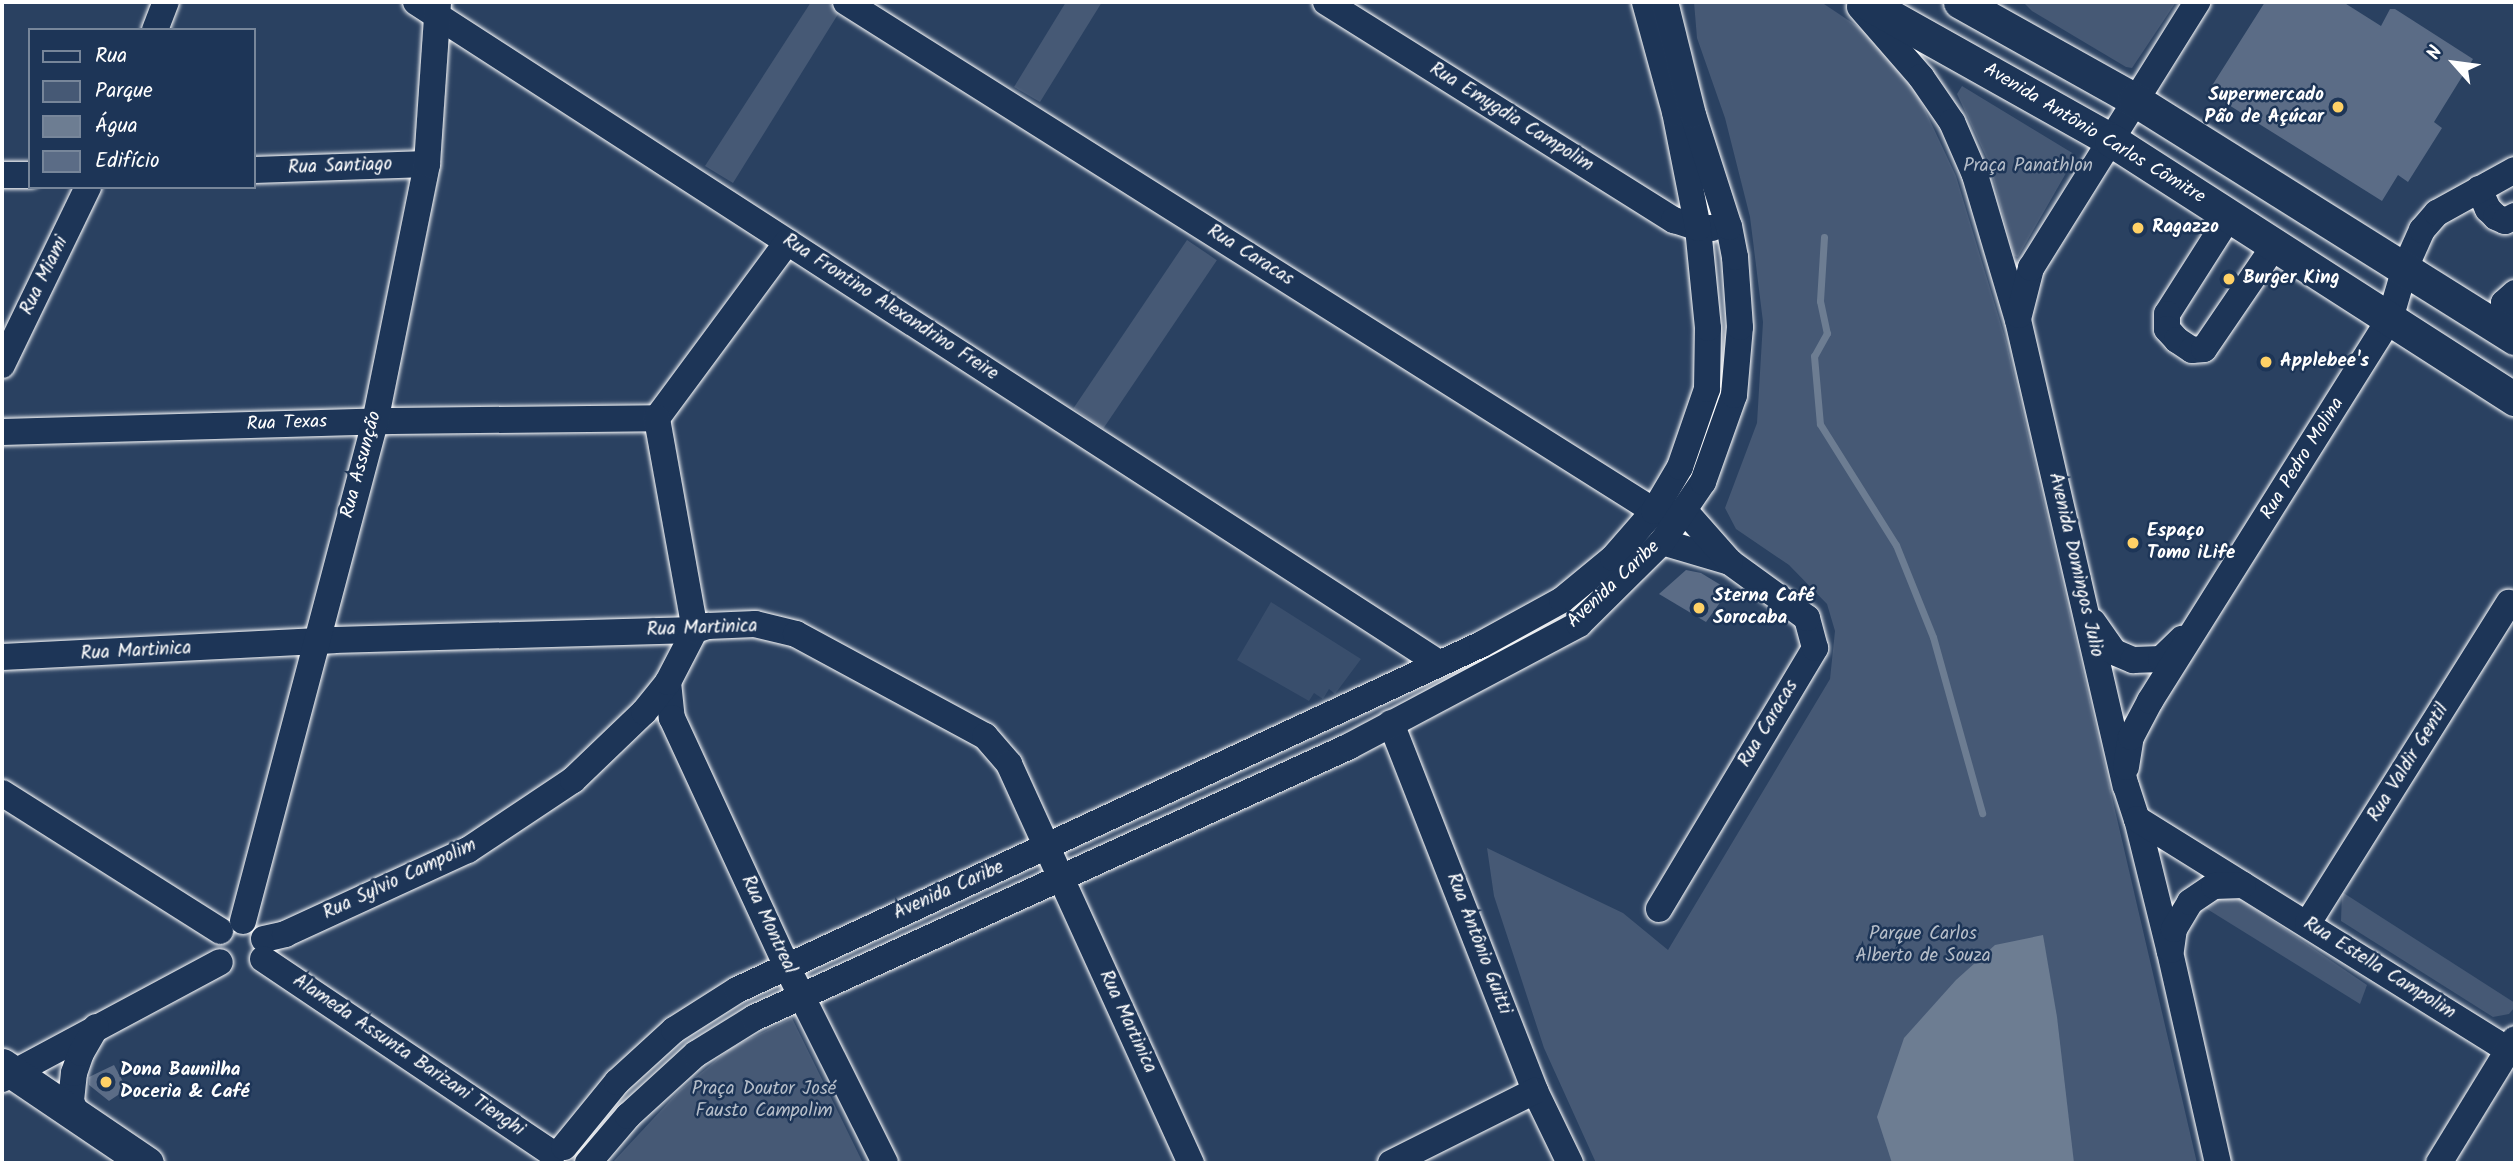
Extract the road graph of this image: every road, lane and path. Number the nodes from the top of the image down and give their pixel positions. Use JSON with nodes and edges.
{"nodes":[{"id":1,"x":166,"y":2,"type":"edge"},
{"id":2,"x":846,"y":2,"type":"edge"},
{"id":3,"x":1326,"y":2,"type":"edge"},
{"id":4,"x":1645,"y":2,"type":"edge"},
{"id":5,"x":1665,"y":2,"type":"edge"},
{"id":6,"x":1854,"y":2,"type":"edge"},
{"id":7,"x":1866,"y":2,"type":"edge"},
{"id":8,"x":1960,"y":2,"type":"edge"},
{"id":9,"x":2197,"y":2,"type":"edge"},
{"id":10,"x":430,"y":6,"type":"edge"},
{"id":11,"x":156,"y":28,"type":"edge"},
{"id":12,"x":2135,"y":100,"type":"junction"},
{"id":13,"x":2111,"y":140,"type":"junction"},
{"id":14,"x":427,"y":164,"type":"junction"},
{"id":15,"x":256,"y":170,"type":"edge"},
{"id":16,"x":2515,"y":170,"type":"edge"},
{"id":17,"x":2,"y":175,"type":"edge"},
{"id":18,"x":28,"y":175,"type":"edge"},
{"id":19,"x":87,"y":189,"type":"edge"},
{"id":20,"x":2479,"y":189,"type":"junction"},
{"id":21,"x":2230,"y":215,"type":"junction"},
{"id":22,"x":2515,"y":216,"type":"edge"},
{"id":23,"x":1729,"y":227,"type":"junction"},
{"id":24,"x":1698,"y":228,"type":"junction"},
{"id":25,"x":787,"y":242,"type":"junction"},
{"id":26,"x":2275,"y":245,"type":"junction"},
{"id":27,"x":2405,"y":268,"type":"junction"},
{"id":28,"x":2515,"y":293,"type":"edge"},
{"id":29,"x":2390,"y":319,"type":"junction"},
{"id":30,"x":2018,"y":320,"type":"junction"},
{"id":31,"x":2509,"y":334,"type":"edge"},
{"id":32,"x":2,"y":365,"type":"edge"},
{"id":33,"x":2515,"y":399,"type":"edge"},
{"id":34,"x":657,"y":418,"type":"junction"},
{"id":35,"x":375,"y":422,"type":"junction"},
{"id":36,"x":2,"y":432,"type":"edge"},
{"id":37,"x":1684,"y":510,"type":"junction"},
{"id":38,"x":1654,"y":511,"type":"junction"},
{"id":39,"x":1662,"y":542,"type":"junction"},
{"id":40,"x":1730,"y":562,"type":"junction"},
{"id":41,"x":2216,"y":600,"type":"junction"},
{"id":42,"x":2082,"y":601,"type":"junction"},
{"id":43,"x":2509,"y":603,"type":"dead end"},
{"id":44,"x":1365,"y":615,"type":"junction"},
{"id":45,"x":695,"y":630,"type":"junction"},
{"id":46,"x":315,"y":642,"type":"junction"},
{"id":47,"x":2,"y":657,"type":"edge"},
{"id":48,"x":1439,"y":663,"type":"junction"},
{"id":49,"x":1412,"y":677,"type":"junction"},
{"id":50,"x":668,"y":682,"type":"junction"},
{"id":51,"x":1375,"y":694,"type":"junction"},
{"id":52,"x":1421,"y":708,"type":"junction"},
{"id":53,"x":1389,"y":724,"type":"junction"},
{"id":54,"x":2126,"y":786,"type":"junction"},
{"id":55,"x":2,"y":793,"type":"edge"},
{"id":56,"x":2137,"y":819,"type":"junction"},
{"id":57,"x":1046,"y":847,"type":"junction"},
{"id":58,"x":1061,"y":878,"type":"junction"},
{"id":59,"x":2243,"y":885,"type":"junction"},
{"id":60,"x":1659,"y":909,"type":"dead end"},
{"id":61,"x":2308,"y":923,"type":"junction"},
{"id":62,"x":232,"y":926,"type":"junction"},
{"id":63,"x":263,"y":949,"type":"junction"},
{"id":64,"x":2170,"y":952,"type":"junction"},
{"id":65,"x":220,"y":962,"type":"junction"},
{"id":66,"x":786,"y":965,"type":"junction"},
{"id":67,"x":802,"y":997,"type":"junction"},
{"id":68,"x":96,"y":1027,"type":"junction"},
{"id":69,"x":2513,"y":1048,"type":"edge"},
{"id":70,"x":5,"y":1072,"type":"edge"},
{"id":71,"x":1535,"y":1091,"type":"junction"},
{"id":72,"x":78,"y":1117,"type":"junction"},
{"id":73,"x":568,"y":1158,"type":"edge"},
{"id":74,"x":147,"y":1163,"type":"edge"},
{"id":75,"x":885,"y":1163,"type":"edge"},
{"id":76,"x":1191,"y":1163,"type":"edge"},
{"id":77,"x":1391,"y":1163,"type":"edge"},
{"id":78,"x":1570,"y":1163,"type":"edge"},
{"id":79,"x":2218,"y":1163,"type":"edge"},
{"id":80,"x":2439,"y":1163,"type":"edge"}],
"edges":[{"from":1,"to":11,"type":"street"},
{"from":2,"to":38,"type":"street","name":"Rua Caracas"},
{"from":3,"to":24,"type":"street","name":"Rua Emygdia Campolim"},
{"from":4,"to":24,"type":"street","name":"Avenida Caribe"},
{"from":5,"to":23,"type":"street","name":"Avenida Caribe"},
{"from":6,"to":30,"type":"street","name":"Avenida Domingos Julio"},
{"from":7,"to":13,"type":"main road","name":"Avenida Antônio Carlos Cômitre"},
{"from":8,"to":12,"type":"main road"},
{"from":9,"to":12,"type":"street"},
{"from":10,"to":14,"type":"street","name":"Rua Assunção"},
{"from":10,"to":25,"type":"street","name":"Rua Frontino Alexandrino Freire"},
{"from":12,"to":13,"type":"street"},
{"from":12,"to":27,"type":"main road"},
{"from":13,"to":21,"type":"main road","name":"Avenida Antônio Carlos Cômitre"},
{"from":13,"to":30,"type":"street"},
{"from":14,"to":15,"type":"street","name":"Rua Santiago"},
{"from":14,"to":35,"type":"street","name":"Rua Assunção"},
{"from":16,"to":20,"type":"street"},
{"from":17,"to":18,"type":"street"},
{"from":19,"to":32,"type":"street","name":"Rua Miami"},
{"from":20,"to":22,"type":"street"},
{"from":20,"to":27,"type":"street"},
{"from":21,"to":26,"type":"main road","name":"Avenida Antônio Carlos Cômitre"},
{"from":21,"to":26,"type":"street"},
{"from":23,"to":24,"type":"street"},
{"from":23,"to":37,"type":"street","name":"Avenida Caribe"},
{"from":24,"to":38,"type":"street","name":"Avenida Caribe"},
{"from":25,"to":34,"type":"street"},
{"from":25,"to":44,"type":"street","name":"Rua Frontino Alexandrino Freire"},
{"from":26,"to":29,"type":"main road","name":"Avenida Antônio Carlos Cômitre"},
{"from":27,"to":29,"type":"street"},
{"from":27,"to":31,"type":"main road"},
{"from":28,"to":31,"type":"street"},
{"from":29,"to":33,"type":"main road","name":"Avenida Antônio Carlos Cômitre"},
{"from":29,"to":41,"type":"street","name":"Rua Pedro Molina"},
{"from":30,"to":42,"type":"street","name":"Avenida Domingos Julio"},
{"from":34,"to":35,"type":"street","name":"Rua Texas"},
{"from":34,"to":45,"type":"street"},
{"from":35,"to":36,"type":"street","name":"Rua Texas"},
{"from":35,"to":46,"type":"street","name":"Rua Assunção"},
{"from":37,"to":39,"type":"street","name":"Avenida Caribe"},
{"from":37,"to":40,"type":"street","name":"Rua Caracas"},
{"from":38,"to":48,"type":"street","name":"Avenida Caribe"},
{"from":39,"to":40,"type":"street","name":"Rua Caracas"},
{"from":39,"to":52,"type":"street","name":"Avenida Caribe"},
{"from":40,"to":60,"type":"street","name":"Rua Caracas"},
{"from":41,"to":42,"type":"street","name":"Rua Pedro Molina"},
{"from":41,"to":54,"type":"street","name":"Rua Pedro Molina"},
{"from":42,"to":54,"type":"street","name":"Avenida Domingos Julio"},
{"from":43,"to":61,"type":"street","name":"Rua Valdir Gentil"},
{"from":44,"to":48,"type":"street","name":"Rua Frontino Alexandrino Freire"},
{"from":44,"to":49,"type":"street","name":"Rua Frontino Alexandrino Freire"},
{"from":45,"to":46,"type":"street","name":"Rua Martinica"},
{"from":45,"to":50,"type":"street","name":"Rua Sylvio Campolim"},
{"from":45,"to":57,"type":"street","name":"Rua Martinica"},
{"from":46,"to":47,"type":"street","name":"Rua Martinica"},
{"from":46,"to":62,"type":"street","name":"Rua Assunção"},
{"from":48,"to":49,"type":"street","name":"Avenida Caribe"},
{"from":49,"to":51,"type":"street","name":"Avenida Caribe"},
{"from":49,"to":52,"type":"street"},
{"from":50,"to":63,"type":"street","name":"Rua Sylvio Campolim"},
{"from":50,"to":66,"type":"street","name":"Rua Montreal"},
{"from":51,"to":53,"type":"street"},
{"from":51,"to":57,"type":"street","name":"Avenida Caribe"},
{"from":52,"to":53,"type":"street","name":"Avenida Caribe"},
{"from":53,"to":58,"type":"street","name":"Avenida Caribe"},
{"from":53,"to":71,"type":"street","name":"Rua Antônio Guitti"},
{"from":54,"to":56,"type":"street","name":"Avenida Domingos Julio"},
{"from":55,"to":62,"type":"street"},
{"from":56,"to":59,"type":"street","name":"Rua Estella Campolim"},
{"from":56,"to":64,"type":"street","name":"Avenida Domingos Julio"},
{"from":57,"to":58,"type":"street","name":"Rua Martinica"},
{"from":57,"to":66,"type":"street","name":"Avenida Caribe"},
{"from":58,"to":67,"type":"street","name":"Avenida Caribe"},
{"from":58,"to":76,"type":"street","name":"Rua Martinica"},
{"from":59,"to":61,"type":"street","name":"Rua Estella Campolim"},
{"from":59,"to":64,"type":"street"},
{"from":61,"to":69,"type":"street","name":"Rua Estella Campolim"},
{"from":62,"to":63,"type":"street"},
{"from":62,"to":65,"type":"street"},
{"from":63,"to":65,"type":"street"},
{"from":63,"to":73,"type":"street","name":"Alameda Assunta Barizani Tienghi"},
{"from":64,"to":79,"type":"street","name":"Avenida Domingos Julio"},
{"from":65,"to":68,"type":"street"},
{"from":66,"to":67,"type":"street","name":"Rua Montreal"},
{"from":66,"to":73,"type":"street","name":"Avenida Caribe"},
{"from":67,"to":73,"type":"street","name":"Avenida Caribe"},
{"from":67,"to":75,"type":"street","name":"Rua Montreal"},
{"from":68,"to":70,"type":"street"},
{"from":68,"to":72,"type":"street"},
{"from":69,"to":80,"type":"street"},
{"from":70,"to":72,"type":"main road"},
{"from":71,"to":77,"type":"street"},
{"from":71,"to":78,"type":"street","name":"Rua Antônio Guitti"},
{"from":72,"to":74,"type":"main road"}]}
